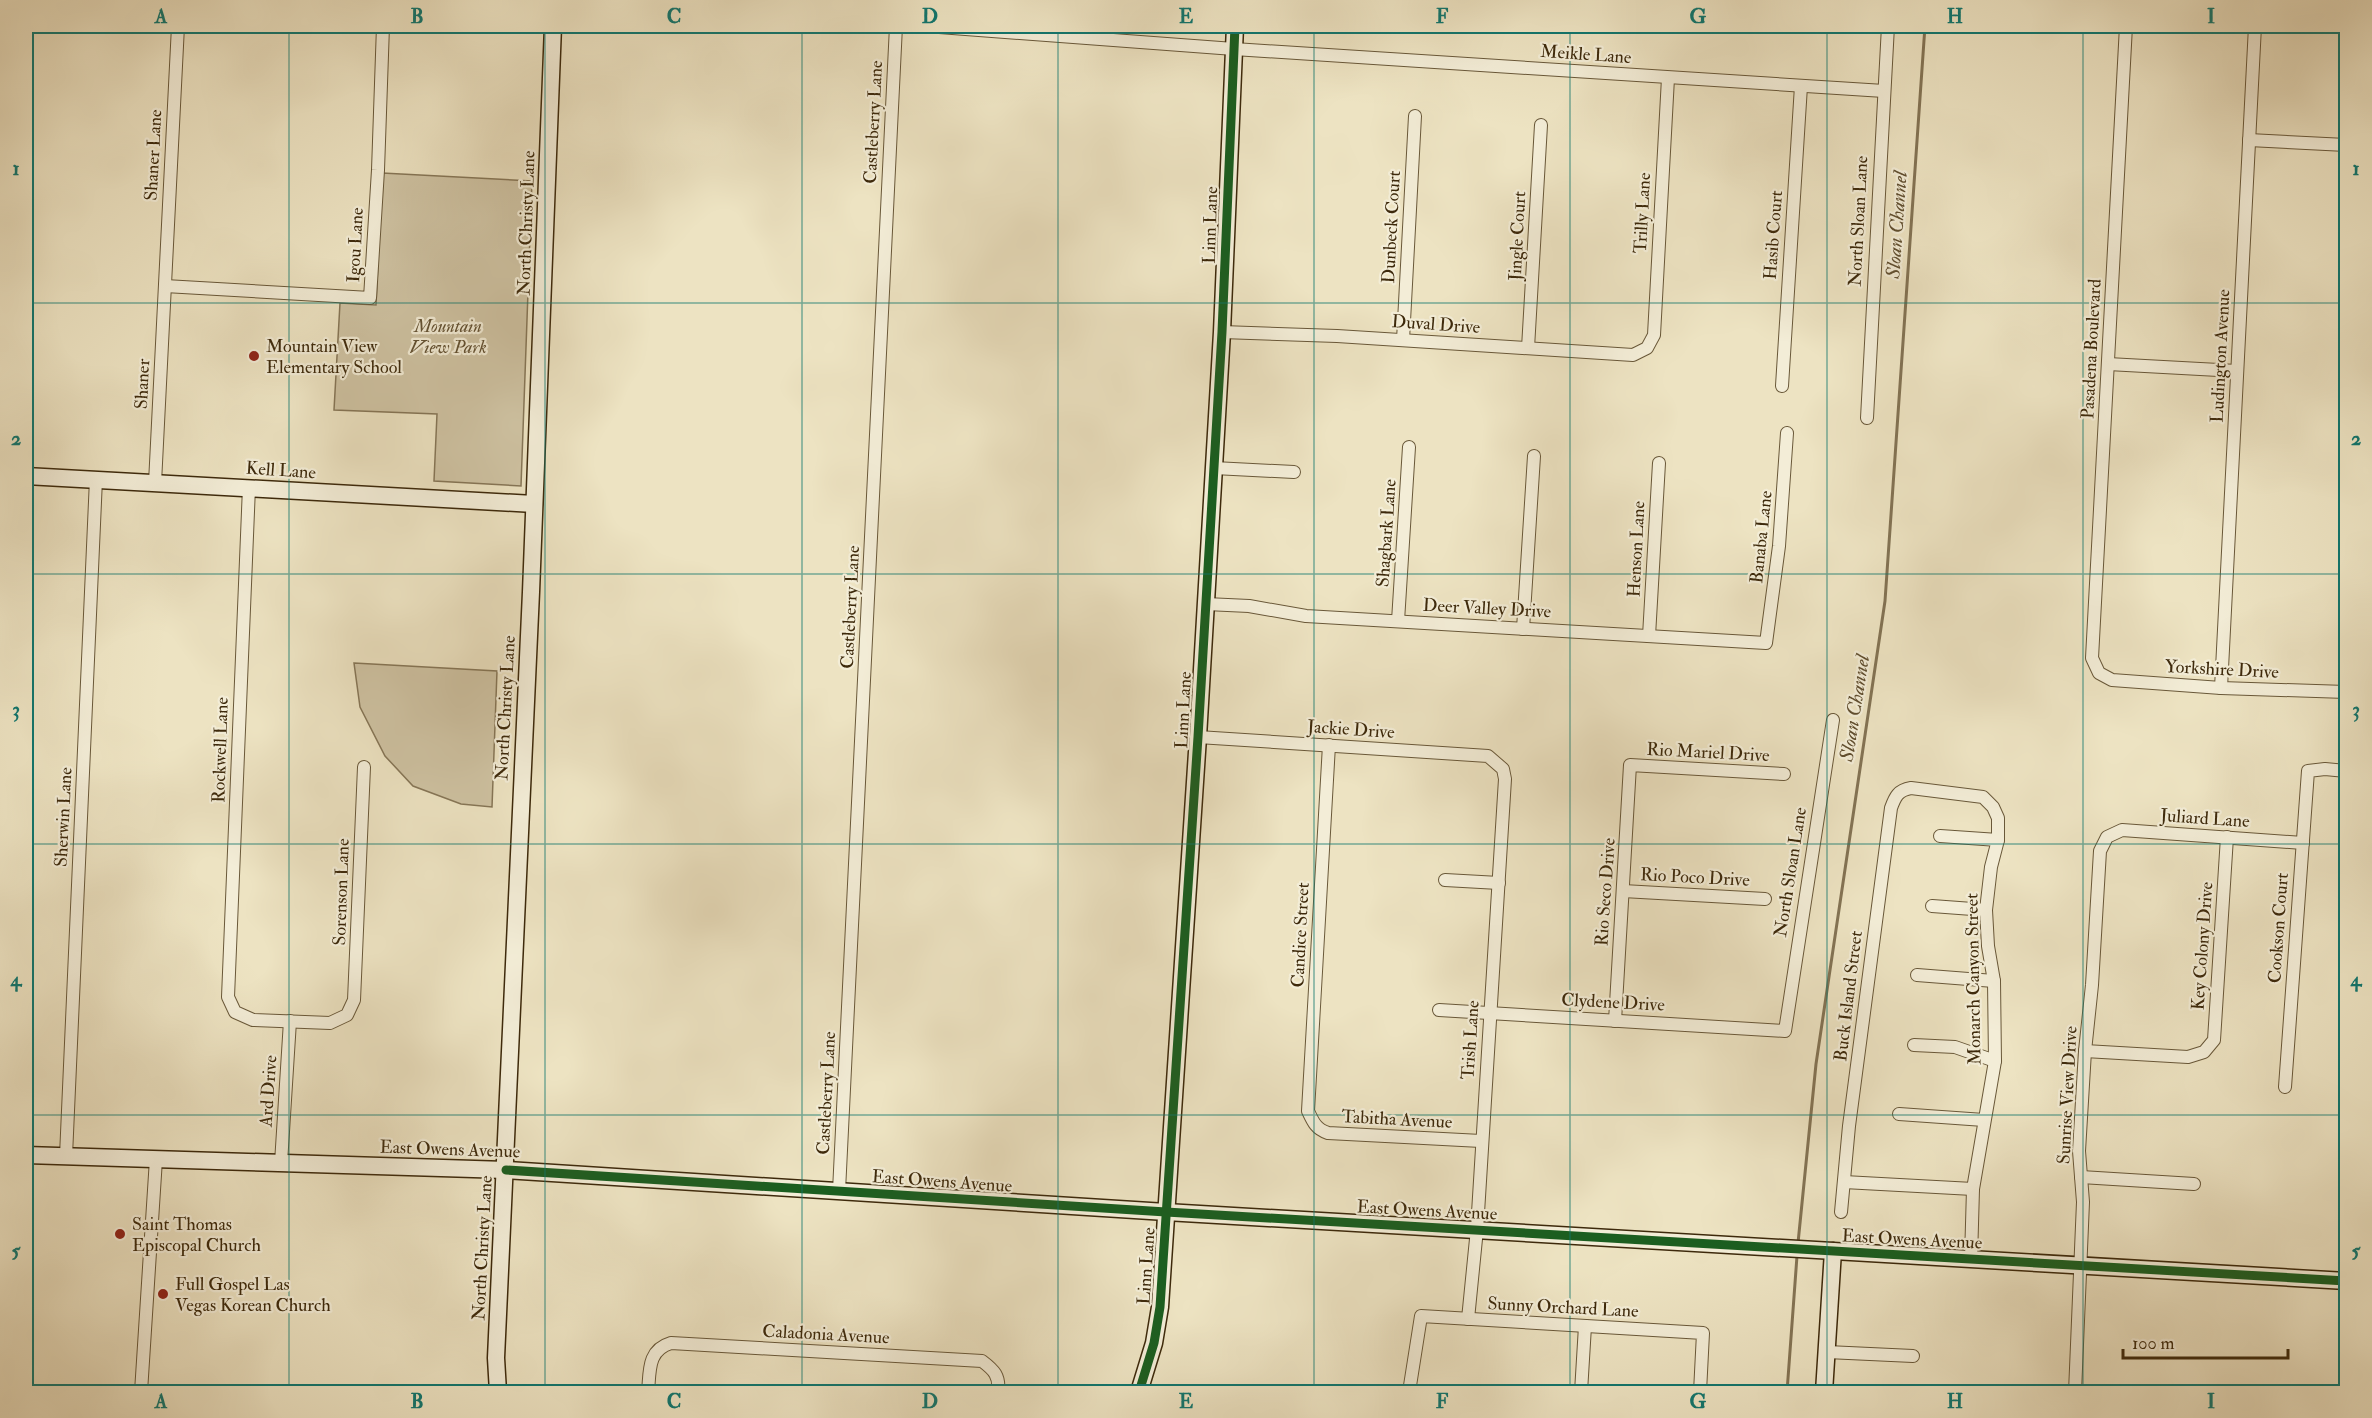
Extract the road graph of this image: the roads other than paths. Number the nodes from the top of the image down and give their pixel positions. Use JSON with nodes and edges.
{"nodes":[{"id":1,"x":178,"y":26,"type":"edge"},
{"id":2,"x":382,"y":26,"type":"edge"},
{"id":3,"x":553,"y":26,"type":"edge"},
{"id":4,"x":896,"y":26,"type":"edge"},
{"id":5,"x":926,"y":26,"type":"edge"},
{"id":6,"x":1235,"y":26,"type":"edge"},
{"id":7,"x":1888,"y":26,"type":"edge"},
{"id":8,"x":2126,"y":26,"type":"edge"},
{"id":9,"x":2255,"y":26,"type":"edge"},
{"id":10,"x":1234,"y":49,"type":"junction"},
{"id":11,"x":1668,"y":78,"type":"junction"},
{"id":12,"x":1801,"y":86,"type":"junction"},
{"id":13,"x":1884,"y":91,"type":"junction"},
{"id":14,"x":1415,"y":116,"type":"dead end"},
{"id":15,"x":1541,"y":125,"type":"dead end"},
{"id":16,"x":2249,"y":140,"type":"junction"},
{"id":17,"x":2346,"y":145,"type":"edge"},
{"id":18,"x":165,"y":286,"type":"junction"},
{"id":19,"x":1222,"y":332,"type":"junction"},
{"id":20,"x":1403,"y":340,"type":"junction"},
{"id":21,"x":1528,"y":348,"type":"junction"},
{"id":22,"x":1647,"y":348,"type":"joint"},
{"id":23,"x":2108,"y":364,"type":"junction"},
{"id":24,"x":2237,"y":371,"type":"junction"},
{"id":25,"x":1782,"y":386,"type":"dead end"},
{"id":26,"x":1867,"y":418,"type":"dead end"},
{"id":27,"x":1788,"y":433,"type":"dead end"},
{"id":28,"x":1409,"y":447,"type":"dead end"},
{"id":29,"x":1534,"y":456,"type":"dead end"},
{"id":30,"x":1659,"y":463,"type":"dead end"},
{"id":31,"x":1214,"y":468,"type":"junction"},
{"id":32,"x":1294,"y":472,"type":"dead end"},
{"id":33,"x":26,"y":476,"type":"edge"},
{"id":34,"x":96,"y":480,"type":"junction"},
{"id":35,"x":155,"y":483,"type":"junction"},
{"id":36,"x":249,"y":487,"type":"junction"},
{"id":37,"x":534,"y":504,"type":"junction"},
{"id":38,"x":1206,"y":604,"type":"junction"},
{"id":39,"x":1398,"y":621,"type":"junction"},
{"id":40,"x":1523,"y":628,"type":"junction"},
{"id":41,"x":1648,"y":636,"type":"junction"},
{"id":42,"x":1766,"y":643,"type":"joint"},
{"id":43,"x":2099,"y":673,"type":"joint"},
{"id":44,"x":2221,"y":688,"type":"junction"},
{"id":45,"x":2346,"y":692,"type":"edge"},
{"id":46,"x":1833,"y":720,"type":"dead end"},
{"id":47,"x":1198,"y":737,"type":"junction"},
{"id":48,"x":1329,"y":746,"type":"junction"},
{"id":49,"x":1499,"y":764,"type":"joint"},
{"id":50,"x":1630,"y":765,"type":"joint"},
{"id":51,"x":364,"y":767,"type":"dead end"},
{"id":52,"x":2346,"y":771,"type":"edge"},
{"id":53,"x":1784,"y":774,"type":"dead end"},
{"id":54,"x":1903,"y":789,"type":"joint"},
{"id":55,"x":1940,"y":836,"type":"dead end"},
{"id":56,"x":2107,"y":837,"type":"joint"},
{"id":57,"x":2227,"y":837,"type":"junction"},
{"id":58,"x":1998,"y":840,"type":"junction"},
{"id":59,"x":2303,"y":843,"type":"junction"},
{"id":60,"x":1445,"y":880,"type":"dead end"},
{"id":61,"x":1499,"y":883,"type":"junction"},
{"id":62,"x":1623,"y":891,"type":"junction"},
{"id":63,"x":1765,"y":899,"type":"dead end"},
{"id":64,"x":1932,"y":906,"type":"dead end"},
{"id":65,"x":1986,"y":910,"type":"junction"},
{"id":66,"x":1917,"y":975,"type":"dead end"},
{"id":67,"x":1994,"y":981,"type":"junction"},
{"id":68,"x":1439,"y":1010,"type":"dead end"},
{"id":69,"x":1490,"y":1013,"type":"junction"},
{"id":70,"x":290,"y":1021,"type":"junction"},
{"id":71,"x":1614,"y":1021,"type":"junction"},
{"id":72,"x":1785,"y":1031,"type":"joint"},
{"id":73,"x":1914,"y":1045,"type":"dead end"},
{"id":74,"x":2085,"y":1051,"type":"junction"},
{"id":75,"x":1995,"y":1061,"type":"junction"},
{"id":76,"x":2285,"y":1087,"type":"dead end"},
{"id":77,"x":1899,"y":1114,"type":"dead end"},
{"id":78,"x":1984,"y":1120,"type":"junction"},
{"id":79,"x":1314,"y":1125,"type":"joint"},
{"id":80,"x":1481,"y":1141,"type":"junction"},
{"id":81,"x":26,"y":1155,"type":"edge"},
{"id":82,"x":66,"y":1156,"type":"junction"},
{"id":83,"x":156,"y":1159,"type":"junction"},
{"id":84,"x":281,"y":1163,"type":"junction"},
{"id":85,"x":506,"y":1170,"type":"junction"},
{"id":86,"x":2081,"y":1178,"type":"junction"},
{"id":87,"x":1844,"y":1182,"type":"junction"},
{"id":88,"x":2194,"y":1184,"type":"dead end"},
{"id":89,"x":1973,"y":1189,"type":"junction"},
{"id":90,"x":839,"y":1191,"type":"junction"},
{"id":91,"x":1166,"y":1212,"type":"junction"},
{"id":92,"x":1841,"y":1212,"type":"dead end"},
{"id":93,"x":1477,"y":1229,"type":"junction"},
{"id":94,"x":1833,"y":1251,"type":"junction"},
{"id":95,"x":1971,"y":1259,"type":"junction"},
{"id":96,"x":2082,"y":1266,"type":"junction"},
{"id":97,"x":2346,"y":1281,"type":"edge"},
{"id":98,"x":1468,"y":1319,"type":"junction"},
{"id":99,"x":1584,"y":1326,"type":"junction"},
{"id":100,"x":1827,"y":1352,"type":"junction"},
{"id":101,"x":1913,"y":1356,"type":"dead end"},
{"id":102,"x":1139,"y":1391,"type":"edge"},
{"id":103,"x":141,"y":1392,"type":"edge"},
{"id":104,"x":498,"y":1392,"type":"edge"},
{"id":105,"x":648,"y":1392,"type":"edge"},
{"id":106,"x":998,"y":1392,"type":"edge"},
{"id":107,"x":1172,"y":1392,"type":"edge"},
{"id":108,"x":1409,"y":1392,"type":"edge"},
{"id":109,"x":1581,"y":1392,"type":"edge"},
{"id":110,"x":1700,"y":1392,"type":"edge"},
{"id":111,"x":1824,"y":1392,"type":"edge"},
{"id":112,"x":2075,"y":1392,"type":"edge"}],
"edges":[{"from":1,"to":18,"type":"street","name":"Shaner Lane"},
{"from":2,"to":18,"type":"street","name":"Igou Lane"},
{"from":3,"to":37,"type":"street","name":"North Christy Lane"},
{"from":4,"to":90,"type":"street","name":"Castleberry Lane"},
{"from":5,"to":10,"type":"street","name":"Meikle Lane"},
{"from":6,"to":10,"type":"street","name":"Linn Lane"},
{"from":7,"to":13,"type":"street","name":"North Sloan Lane"},
{"from":8,"to":23,"type":"street","name":"Pasadena Boulevard"},
{"from":9,"to":16,"type":"street","name":"Ludington Avenue"},
{"from":10,"to":11,"type":"street","name":"Meikle Lane"},
{"from":10,"to":19,"type":"street","name":"Linn Lane"},
{"from":11,"to":12,"type":"street","name":"Meikle Lane"},
{"from":11,"to":22,"type":"street","name":"Trilly Lane"},
{"from":12,"to":13,"type":"street","name":"Meikle Lane"},
{"from":12,"to":25,"type":"street","name":"Hasib Court"},
{"from":13,"to":26,"type":"street","name":"North Sloan Lane"},
{"from":14,"to":20,"type":"street","name":"Dunbeck Court"},
{"from":15,"to":21,"type":"street","name":"Jingle Court"},
{"from":16,"to":17,"type":"street"},
{"from":16,"to":24,"type":"street","name":"Ludington Avenue"},
{"from":18,"to":35,"type":"street","name":"Shaner"},
{"from":19,"to":20,"type":"street","name":"Duval Drive"},
{"from":19,"to":31,"type":"street","name":"Linn Lane"},
{"from":20,"to":21,"type":"street","name":"Duval Drive"},
{"from":21,"to":22,"type":"street","name":"Duval Drive"},
{"from":23,"to":24,"type":"street"},
{"from":23,"to":43,"type":"street","name":"Pasadena Boulevard"},
{"from":24,"to":44,"type":"street","name":"Ludington Avenue"},
{"from":27,"to":42,"type":"street","name":"Banaba Lane"},
{"from":28,"to":39,"type":"street","name":"Shagbark Lane"},
{"from":29,"to":40,"type":"street"},
{"from":30,"to":41,"type":"street","name":"Henson Lane"},
{"from":31,"to":32,"type":"street"},
{"from":31,"to":38,"type":"street","name":"Linn Lane"},
{"from":33,"to":34,"type":"street","name":"Kell Lane"},
{"from":34,"to":35,"type":"street","name":"Kell Lane"},
{"from":34,"to":82,"type":"street","name":"Sherwin Lane"},
{"from":35,"to":36,"type":"street","name":"Kell Lane"},
{"from":36,"to":37,"type":"street","name":"Kell Lane"},
{"from":36,"to":70,"type":"street","name":"Rockwell Lane"},
{"from":37,"to":85,"type":"street","name":"North Christy Lane"},
{"from":38,"to":39,"type":"street","name":"Deer Valley Drive"},
{"from":38,"to":47,"type":"street","name":"Linn Lane"},
{"from":39,"to":40,"type":"street","name":"Deer Valley Drive"},
{"from":40,"to":41,"type":"street","name":"Deer Valley Drive"},
{"from":41,"to":42,"type":"street","name":"Deer Valley Drive"},
{"from":43,"to":44,"type":"street","name":"Yorkshire Drive"},
{"from":44,"to":45,"type":"street","name":"Yorkshire Drive"},
{"from":46,"to":72,"type":"street","name":"North Sloan Lane"},
{"from":47,"to":48,"type":"street","name":"Jackie Drive"},
{"from":47,"to":91,"type":"street","name":"Linn Lane"},
{"from":48,"to":49,"type":"street","name":"Jackie Drive"},
{"from":48,"to":79,"type":"street","name":"Candice Street"},
{"from":49,"to":61,"type":"street","name":"Trish Lane"},
{"from":50,"to":53,"type":"street","name":"Rio Mariel Drive"},
{"from":50,"to":62,"type":"street","name":"Rio Seco Drive"},
{"from":51,"to":70,"type":"street","name":"Sorenson Lane"},
{"from":52,"to":59,"type":"street","name":"Cookson Court"},
{"from":54,"to":58,"type":"street","name":"Monarch Canyon Street"},
{"from":54,"to":87,"type":"street","name":"Buck Island Street"},
{"from":55,"to":58,"type":"street"},
{"from":56,"to":57,"type":"street","name":"Juliard Lane"},
{"from":56,"to":74,"type":"street","name":"Sunrise View Drive"},
{"from":57,"to":59,"type":"street","name":"Juliard Lane"},
{"from":57,"to":74,"type":"street","name":"Key Colony Drive"},
{"from":58,"to":65,"type":"street","name":"Monarch Canyon Street"},
{"from":59,"to":76,"type":"street","name":"Cookson Court"},
{"from":60,"to":61,"type":"street"},
{"from":61,"to":69,"type":"street","name":"Trish Lane"},
{"from":62,"to":63,"type":"street","name":"Rio Poco Drive"},
{"from":62,"to":71,"type":"street","name":"Rio Seco Drive"},
{"from":64,"to":65,"type":"street"},
{"from":65,"to":67,"type":"street","name":"Monarch Canyon Street"},
{"from":66,"to":67,"type":"street"},
{"from":67,"to":75,"type":"street","name":"Monarch Canyon Street"},
{"from":68,"to":69,"type":"street","name":"Clydene Drive"},
{"from":69,"to":71,"type":"street","name":"Clydene Drive"},
{"from":69,"to":80,"type":"street","name":"Trish Lane"},
{"from":70,"to":84,"type":"street","name":"Ard Drive"},
{"from":71,"to":72,"type":"street","name":"Clydene Drive"},
{"from":73,"to":75,"type":"street"},
{"from":74,"to":86,"type":"street","name":"Sunrise View Drive"},
{"from":75,"to":78,"type":"street","name":"Monarch Canyon Street"},
{"from":77,"to":78,"type":"street"},
{"from":78,"to":89,"type":"street","name":"Monarch Canyon Street"},
{"from":79,"to":80,"type":"street","name":"Tabitha Avenue"},
{"from":80,"to":93,"type":"street","name":"Trish Lane"},
{"from":81,"to":82,"type":"street","name":"East Owens Avenue"},
{"from":82,"to":83,"type":"street","name":"East Owens Avenue"},
{"from":83,"to":84,"type":"street","name":"East Owens Avenue"},
{"from":83,"to":103,"type":"street"},
{"from":84,"to":85,"type":"street","name":"East Owens Avenue"},
{"from":85,"to":90,"type":"street","name":"East Owens Avenue"},
{"from":85,"to":104,"type":"street","name":"North Christy Lane"},
{"from":86,"to":88,"type":"street"},
{"from":86,"to":96,"type":"street","name":"Sunrise View Drive"},
{"from":87,"to":89,"type":"street"},
{"from":87,"to":92,"type":"street","name":"Buck Island Street"},
{"from":89,"to":95,"type":"street","name":"Monarch Canyon Street"},
{"from":90,"to":91,"type":"street","name":"East Owens Avenue"},
{"from":91,"to":93,"type":"street","name":"East Owens Avenue"},
{"from":91,"to":102,"type":"street","name":"Linn Lane"},
{"from":93,"to":94,"type":"street","name":"East Owens Avenue"},
{"from":93,"to":98,"type":"street","name":"Trish Lane"},
{"from":94,"to":95,"type":"street","name":"East Owens Avenue"},
{"from":94,"to":100,"type":"street"},
{"from":95,"to":96,"type":"street","name":"East Owens Avenue"},
{"from":96,"to":97,"type":"street","name":"East Owens Avenue"},
{"from":96,"to":112,"type":"street","name":"Sunrise View Drive"},
{"from":98,"to":99,"type":"street","name":"Sunny Orchard Lane"},
{"from":98,"to":108,"type":"street","name":"Sunny Orchard Lane"},
{"from":99,"to":109,"type":"street"},
{"from":99,"to":110,"type":"street","name":"Sunny Orchard Lane"},
{"from":100,"to":101,"type":"street"},
{"from":100,"to":111,"type":"street"},
{"from":102,"to":107,"type":"street"},
{"from":105,"to":106,"type":"street","name":"Caladonia Avenue"}]}
